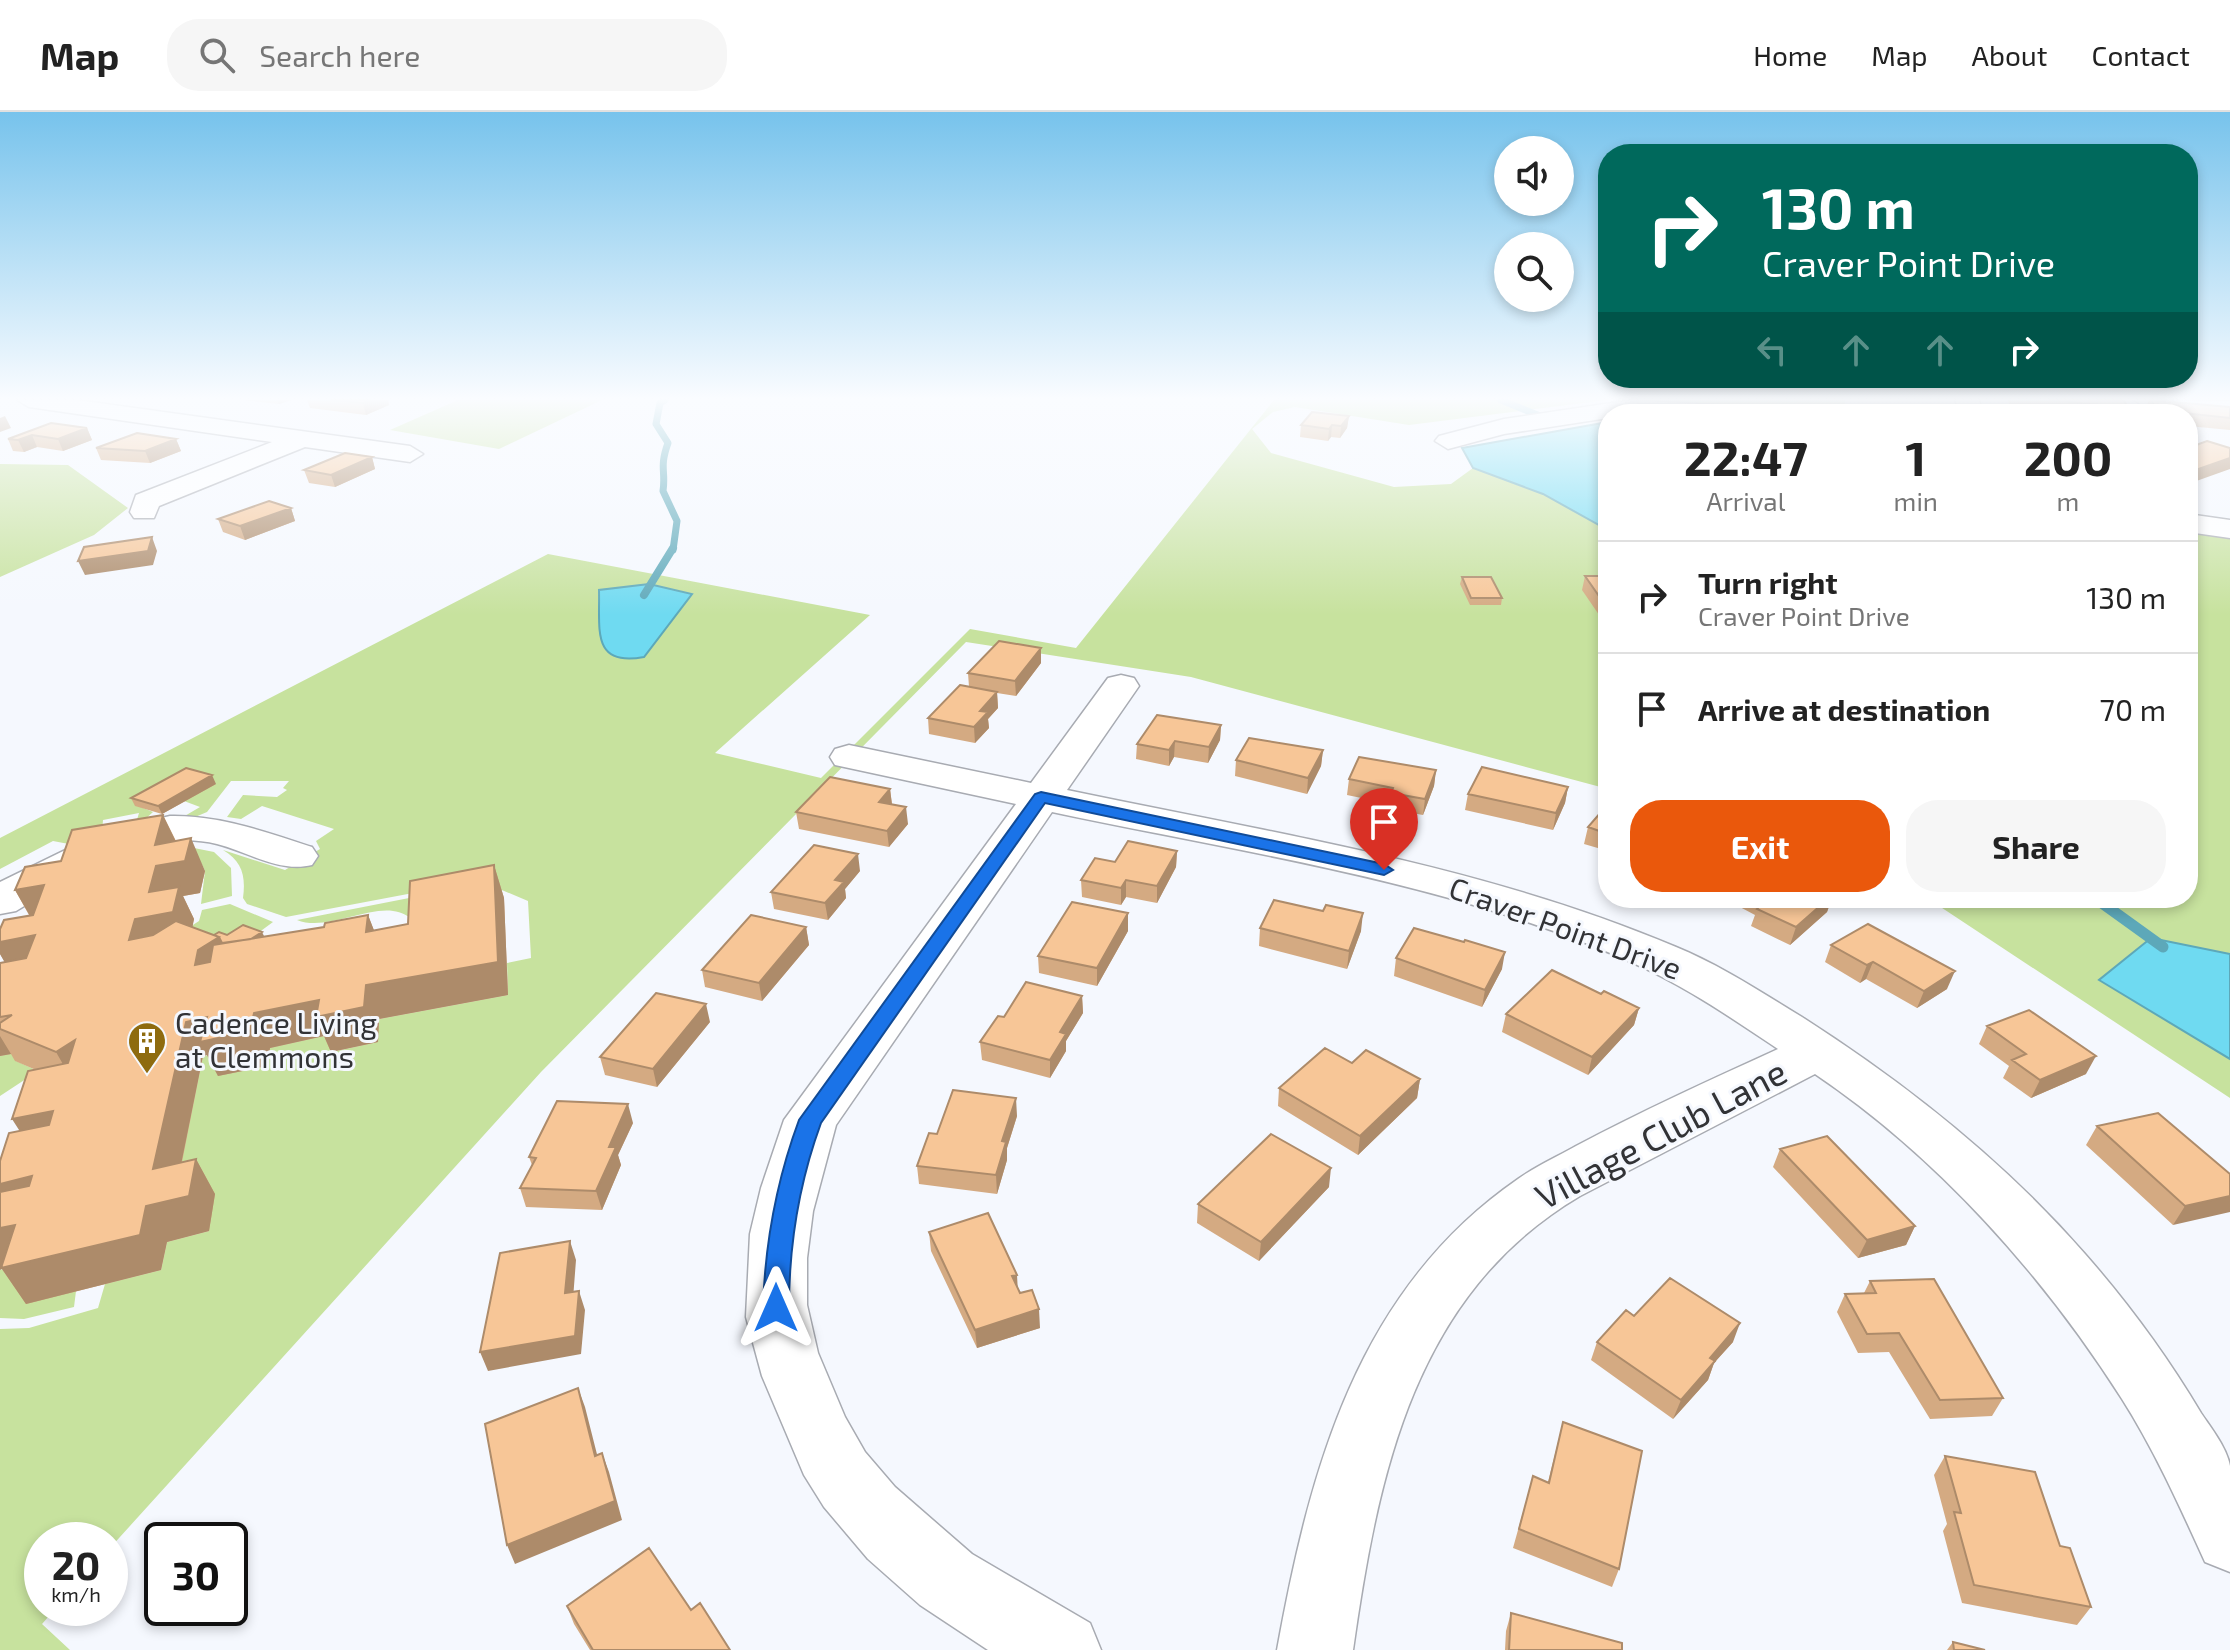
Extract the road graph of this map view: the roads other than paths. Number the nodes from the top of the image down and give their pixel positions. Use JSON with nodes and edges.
{"nodes":[{"id":1,"x":220,"y":472,"type":"edge"},
{"id":2,"x":144,"y":512,"type":"dead end"},
{"id":3,"x":2198,"y":524,"type":"edge"},
{"id":4,"x":2230,"y":529,"type":"edge"},
{"id":5,"x":1121,"y":686,"type":"dead end"},
{"id":6,"x":849,"y":757,"type":"dead end"},
{"id":7,"x":1041,"y":797,"type":"junction"},
{"id":8,"x":297,"y":856,"type":"dead end"},
{"id":9,"x":0,"y":901,"type":"edge"},
{"id":10,"x":1820,"y":1050,"type":"junction"},
{"id":11,"x":2230,"y":1538,"type":"edge"},
{"id":12,"x":1063,"y":1650,"type":"edge"},
{"id":13,"x":1315,"y":1650,"type":"edge"}],
"edges":[{"from":1,"to":2,"type":"street"},
{"from":3,"to":4,"type":"street"},
{"from":5,"to":7,"type":"street"},
{"from":6,"to":7,"type":"street","name":"Craver Point Drive"},
{"from":7,"to":10,"type":"street","name":"Craver Point Drive"},
{"from":7,"to":12,"type":"street"},
{"from":8,"to":9,"type":"street"},
{"from":10,"to":11,"type":"street","name":"Craver Point Drive"},
{"from":10,"to":13,"type":"street","name":"Village Club Lane"}]}
